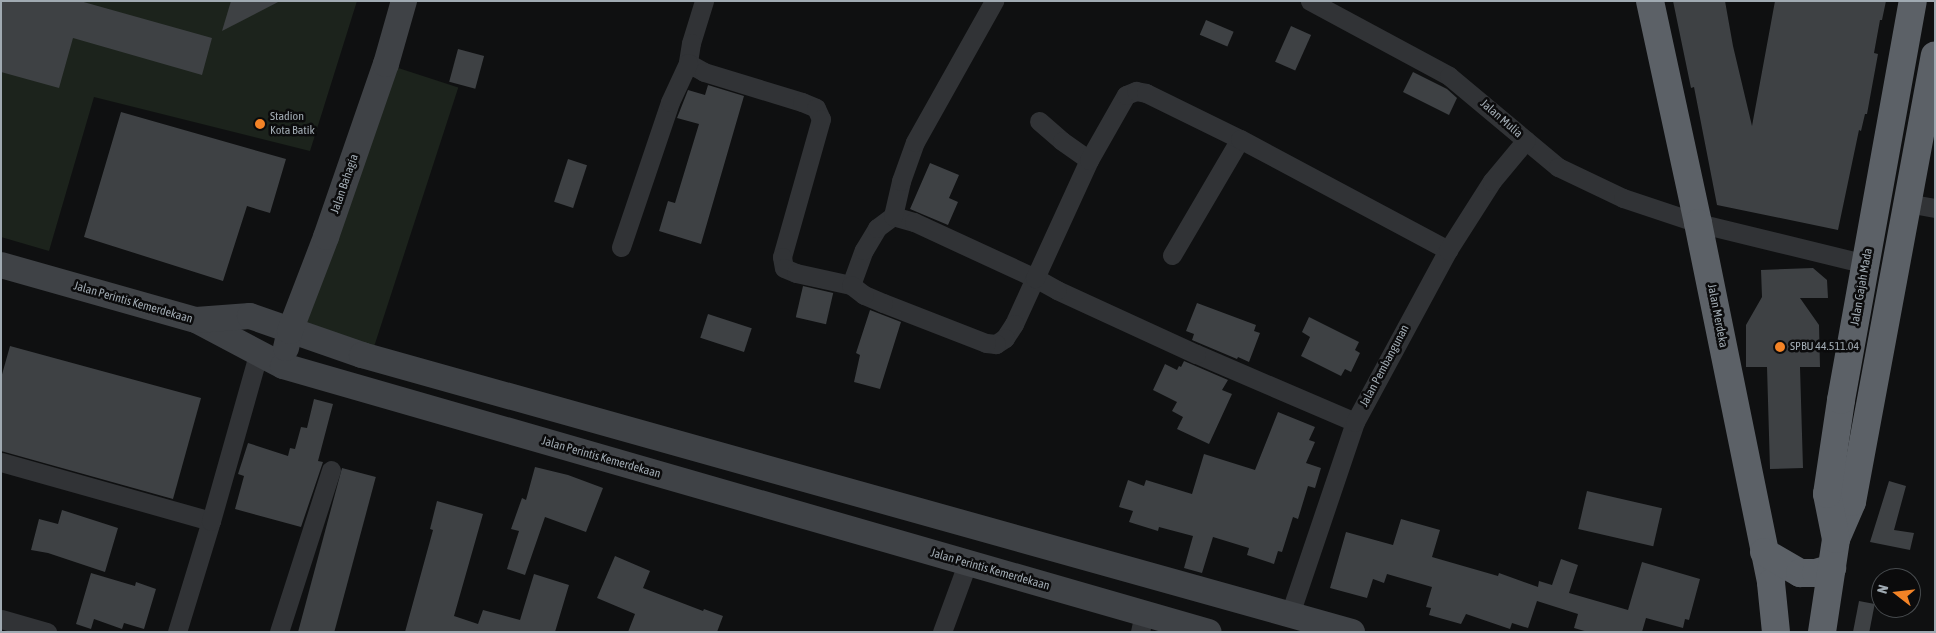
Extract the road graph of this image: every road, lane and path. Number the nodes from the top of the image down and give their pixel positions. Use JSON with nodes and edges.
{"nodes":[{"id":1,"x":404,"y":1,"type":"edge"},
{"id":2,"x":994,"y":1,"type":"edge"},
{"id":3,"x":1310,"y":1,"type":"edge"},
{"id":4,"x":1650,"y":1,"type":"edge"},
{"id":5,"x":1913,"y":1,"type":"edge"},
{"id":6,"x":697,"y":3,"type":"edge"},
{"id":7,"x":1935,"y":56,"type":"edge"},
{"id":8,"x":688,"y":63,"type":"junction"},
{"id":9,"x":1039,"y":121,"type":"dead end"},
{"id":10,"x":1240,"y":139,"type":"junction"},
{"id":11,"x":1526,"y":140,"type":"junction"},
{"id":12,"x":1089,"y":160,"type":"junction"},
{"id":13,"x":1907,"y":203,"type":"junction"},
{"id":14,"x":1935,"y":208,"type":"edge"},
{"id":15,"x":893,"y":216,"type":"junction"},
{"id":16,"x":1698,"y":223,"type":"junction"},
{"id":17,"x":621,"y":247,"type":"dead end"},
{"id":18,"x":1448,"y":250,"type":"junction"},
{"id":19,"x":1172,"y":255,"type":"dead end"},
{"id":20,"x":1866,"y":264,"type":"junction"},
{"id":21,"x":1,"y":265,"type":"edge"},
{"id":22,"x":1035,"y":278,"type":"junction"},
{"id":23,"x":851,"y":285,"type":"junction"},
{"id":24,"x":196,"y":320,"type":"junction"},
{"id":25,"x":290,"y":331,"type":"junction"},
{"id":26,"x":259,"y":351,"type":"junction"},
{"id":27,"x":283,"y":366,"type":"junction"},
{"id":28,"x":1355,"y":422,"type":"junction"},
{"id":29,"x":1,"y":462,"type":"edge"},
{"id":30,"x":331,"y":470,"type":"dead end"},
{"id":31,"x":211,"y":521,"type":"junction"},
{"id":32,"x":1836,"y":539,"type":"junction"},
{"id":33,"x":1764,"y":552,"type":"junction"},
{"id":34,"x":967,"y":564,"type":"junction"},
{"id":35,"x":1832,"y":568,"type":"junction"},
{"id":36,"x":1290,"y":614,"type":"junction"},
{"id":37,"x":1,"y":619,"type":"edge"},
{"id":38,"x":1142,"y":623,"type":"edge"},
{"id":39,"x":47,"y":632,"type":"edge"},
{"id":40,"x":177,"y":632,"type":"edge"},
{"id":41,"x":279,"y":632,"type":"edge"},
{"id":42,"x":942,"y":632,"type":"edge"},
{"id":43,"x":1209,"y":632,"type":"edge"},
{"id":44,"x":1352,"y":632,"type":"edge"},
{"id":45,"x":1776,"y":632,"type":"edge"},
{"id":46,"x":1822,"y":632,"type":"edge"}],
"edges":[{"from":1,"to":25,"type":"street","name":"Jalan Bahagia"},
{"from":2,"to":15,"type":"street"},
{"from":3,"to":11,"type":"street","name":"Jalan Mulia"},
{"from":4,"to":16,"type":"highway","name":"Jalan Merdeka"},
{"from":5,"to":20,"type":"highway","name":"Jalan Gajah Mada"},
{"from":6,"to":8,"type":"street"},
{"from":7,"to":13,"type":"highway"},
{"from":8,"to":17,"type":"street"},
{"from":8,"to":23,"type":"street"},
{"from":9,"to":12,"type":"street"},
{"from":10,"to":12,"type":"street"},
{"from":10,"to":18,"type":"street"},
{"from":10,"to":19,"type":"street"},
{"from":11,"to":16,"type":"street","name":"Jalan Mulia"},
{"from":11,"to":18,"type":"street","name":"Jalan Pembangunan"},
{"from":12,"to":22,"type":"street"},
{"from":13,"to":14,"type":"street"},
{"from":13,"to":32,"type":"highway"},
{"from":15,"to":22,"type":"street"},
{"from":15,"to":23,"type":"street"},
{"from":16,"to":20,"type":"street","name":"Jalan Mulia"},
{"from":16,"to":33,"type":"highway","name":"Jalan Merdeka"},
{"from":18,"to":28,"type":"street","name":"Jalan Pembangunan"},
{"from":20,"to":32,"type":"highway","name":"Jalan Gajah Mada"},
{"from":21,"to":24,"type":"street","name":"Jalan Perintis Kemerdekaan"},
{"from":22,"to":23,"type":"street"},
{"from":22,"to":28,"type":"street"},
{"from":24,"to":25,"type":"street"},
{"from":24,"to":26,"type":"street","name":"Jalan Perintis Kemerdekaan"},
{"from":25,"to":27,"type":"street","name":"Jalan Bahagia"},
{"from":25,"to":36,"type":"street"},
{"from":26,"to":27,"type":"street","name":"Jalan Perintis Kemerdekaan"},
{"from":26,"to":31,"type":"street"},
{"from":27,"to":34,"type":"street","name":"Jalan Perintis Kemerdekaan"},
{"from":28,"to":36,"type":"street","name":"Jalan Pembangunan"},
{"from":29,"to":31,"type":"street"},
{"from":30,"to":41,"type":"street"},
{"from":31,"to":40,"type":"street"},
{"from":32,"to":35,"type":"highway","name":"Jalan Gajah Mada"},
{"from":33,"to":35,"type":"highway"},
{"from":33,"to":45,"type":"highway","name":"Jalan Merdeka"},
{"from":34,"to":38,"type":"street","name":"Jalan Perintis Kemerdekaan"},
{"from":34,"to":42,"type":"street"},
{"from":35,"to":46,"type":"highway","name":"Jalan Gajah Mada"},
{"from":36,"to":44,"type":"street"},
{"from":37,"to":39,"type":"street"},
{"from":38,"to":43,"type":"street","name":"Jalan Perintis Kemerdekaan"}]}
